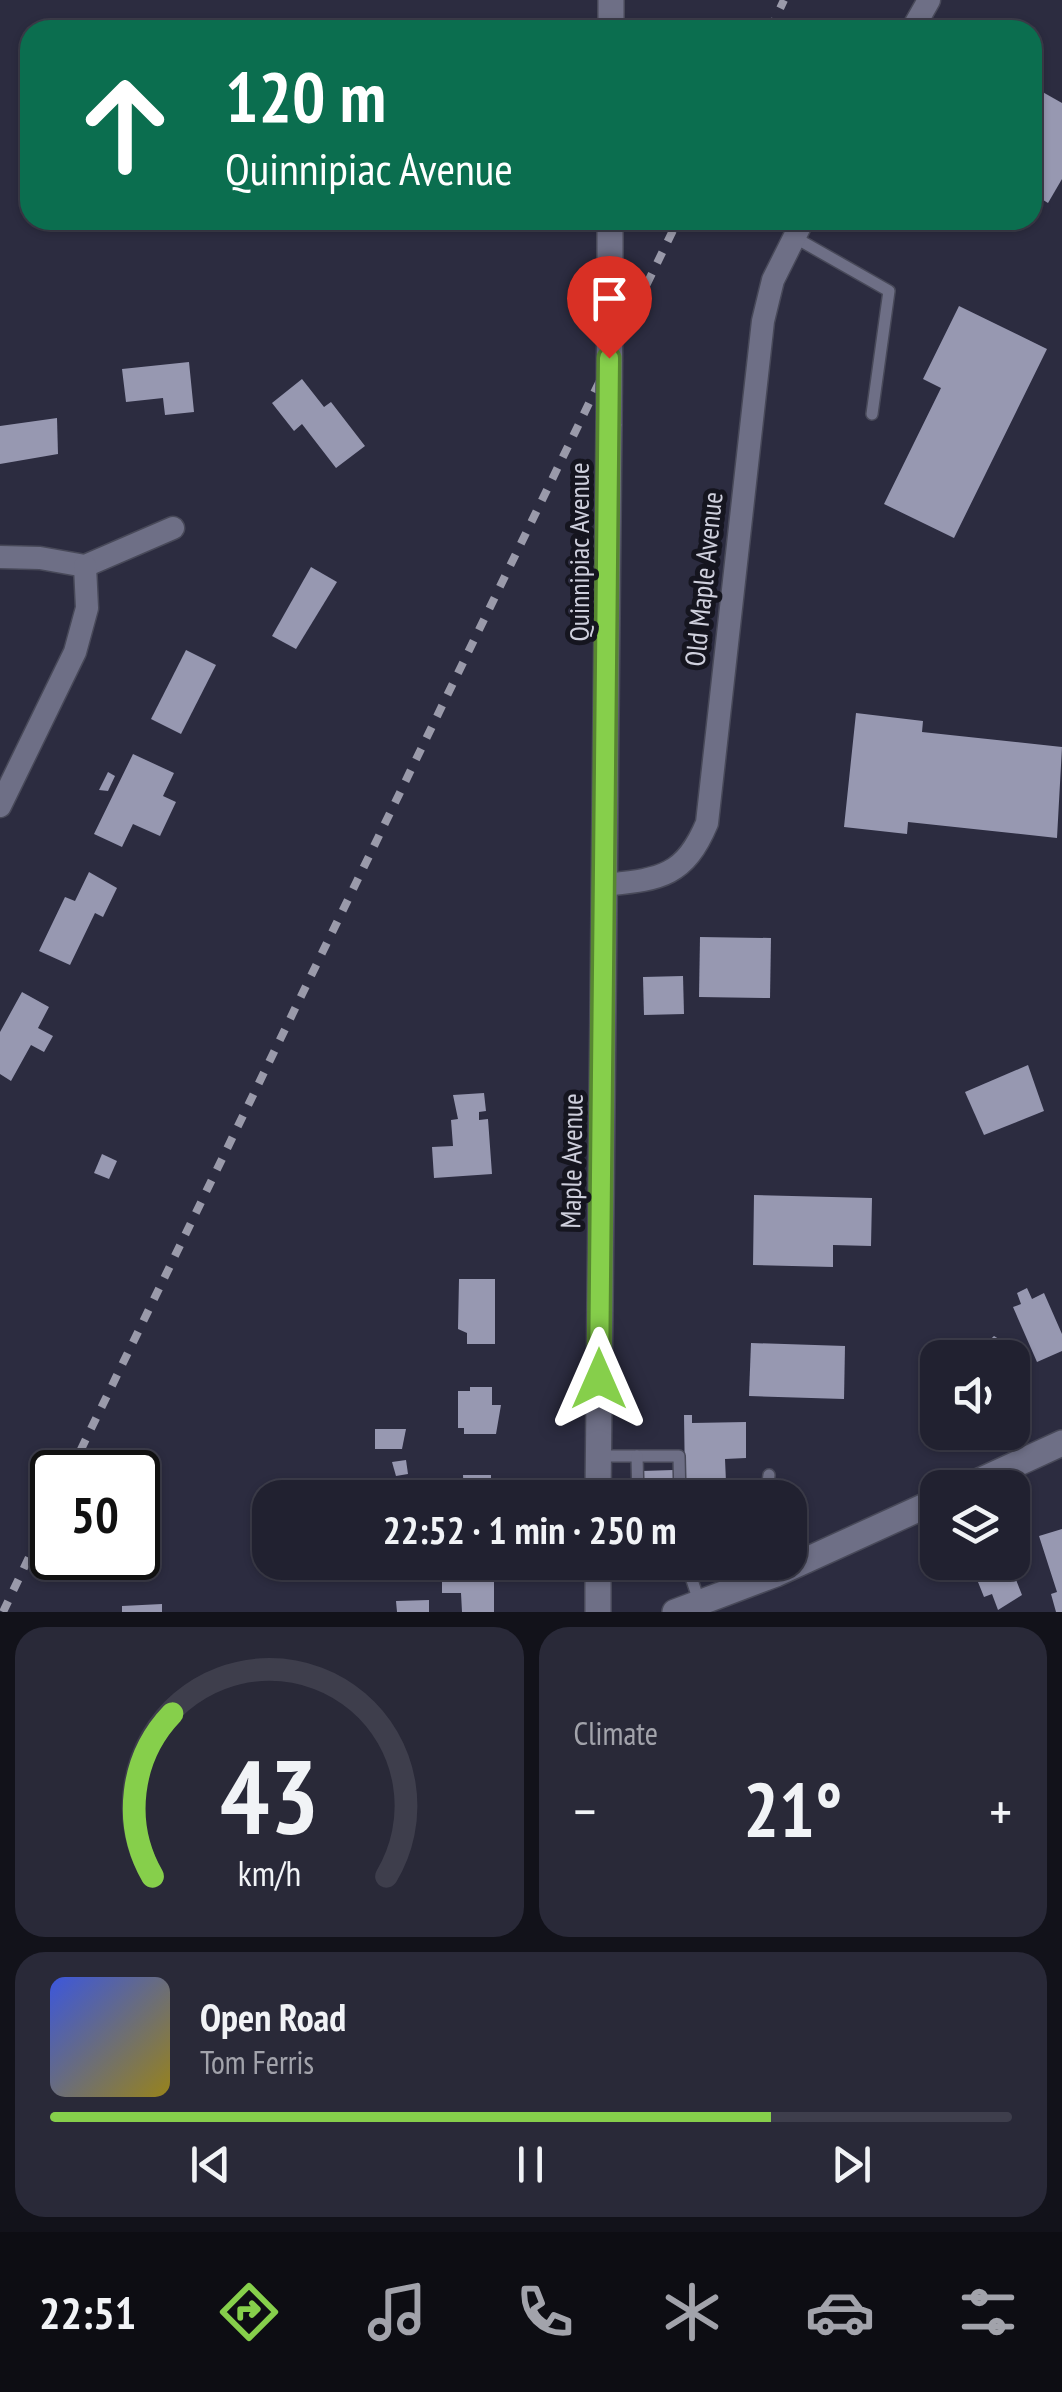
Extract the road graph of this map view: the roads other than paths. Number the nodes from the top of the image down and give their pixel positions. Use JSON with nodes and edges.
{"nodes":[{"id":1,"x":610,"y":230,"type":"edge"},
{"id":2,"x":797,"y":230,"type":"edge"},
{"id":3,"x":801,"y":230,"type":"edge"},
{"id":4,"x":872,"y":414,"type":"dead end"},
{"id":5,"x":173,"y":528,"type":"dead end"},
{"id":6,"x":0,"y":557,"type":"edge"},
{"id":7,"x":85,"y":566,"type":"junction"},
{"id":8,"x":0,"y":806,"type":"edge"},
{"id":9,"x":604,"y":885,"type":"junction"},
{"id":10,"x":1062,"y":1444,"type":"edge"},
{"id":11,"x":598,"y":1456,"type":"junction"},
{"id":12,"x":637,"y":1456,"type":"junction"},
{"id":13,"x":1004,"y":1470,"type":"edge"},
{"id":14,"x":769,"y":1475,"type":"dead end"},
{"id":15,"x":598,"y":1480,"type":"edge"},
{"id":16,"x":638,"y":1480,"type":"edge"},
{"id":17,"x":680,"y":1480,"type":"edge"},
{"id":18,"x":768,"y":1480,"type":"edge"},
{"id":19,"x":920,"y":1507,"type":"edge"},
{"id":20,"x":807,"y":1554,"type":"edge"},
{"id":21,"x":598,"y":1580,"type":"edge"},
{"id":22,"x":686,"y":1580,"type":"edge"},
{"id":23,"x":748,"y":1580,"type":"edge"},
{"id":24,"x":687,"y":1608,"type":"edge"},
{"id":25,"x":598,"y":1612,"type":"edge"}],
"edges":[{"from":1,"to":9,"type":"main road","name":"Quinnipiac Avenue","bridge":true},
{"from":2,"to":9,"type":"street","name":"Old Maple Avenue"},
{"from":3,"to":4,"type":"lane"},
{"from":5,"to":7,"type":"street"},
{"from":6,"to":7,"type":"street"},
{"from":7,"to":8,"type":"street"},
{"from":9,"to":11,"type":"main road","name":"Maple Avenue"},
{"from":10,"to":13,"type":"main road"},
{"from":11,"to":12,"type":"lane"},
{"from":11,"to":15,"type":"main road","name":"Maple Avenue"},
{"from":12,"to":16,"type":"lane"},
{"from":12,"to":17,"type":"lane"},
{"from":14,"to":18,"type":"lane"},
{"from":19,"to":20,"type":"main road"},
{"from":21,"to":25,"type":"main road"},
{"from":22,"to":24,"type":"lane"},
{"from":23,"to":24,"type":"main road"}]}
